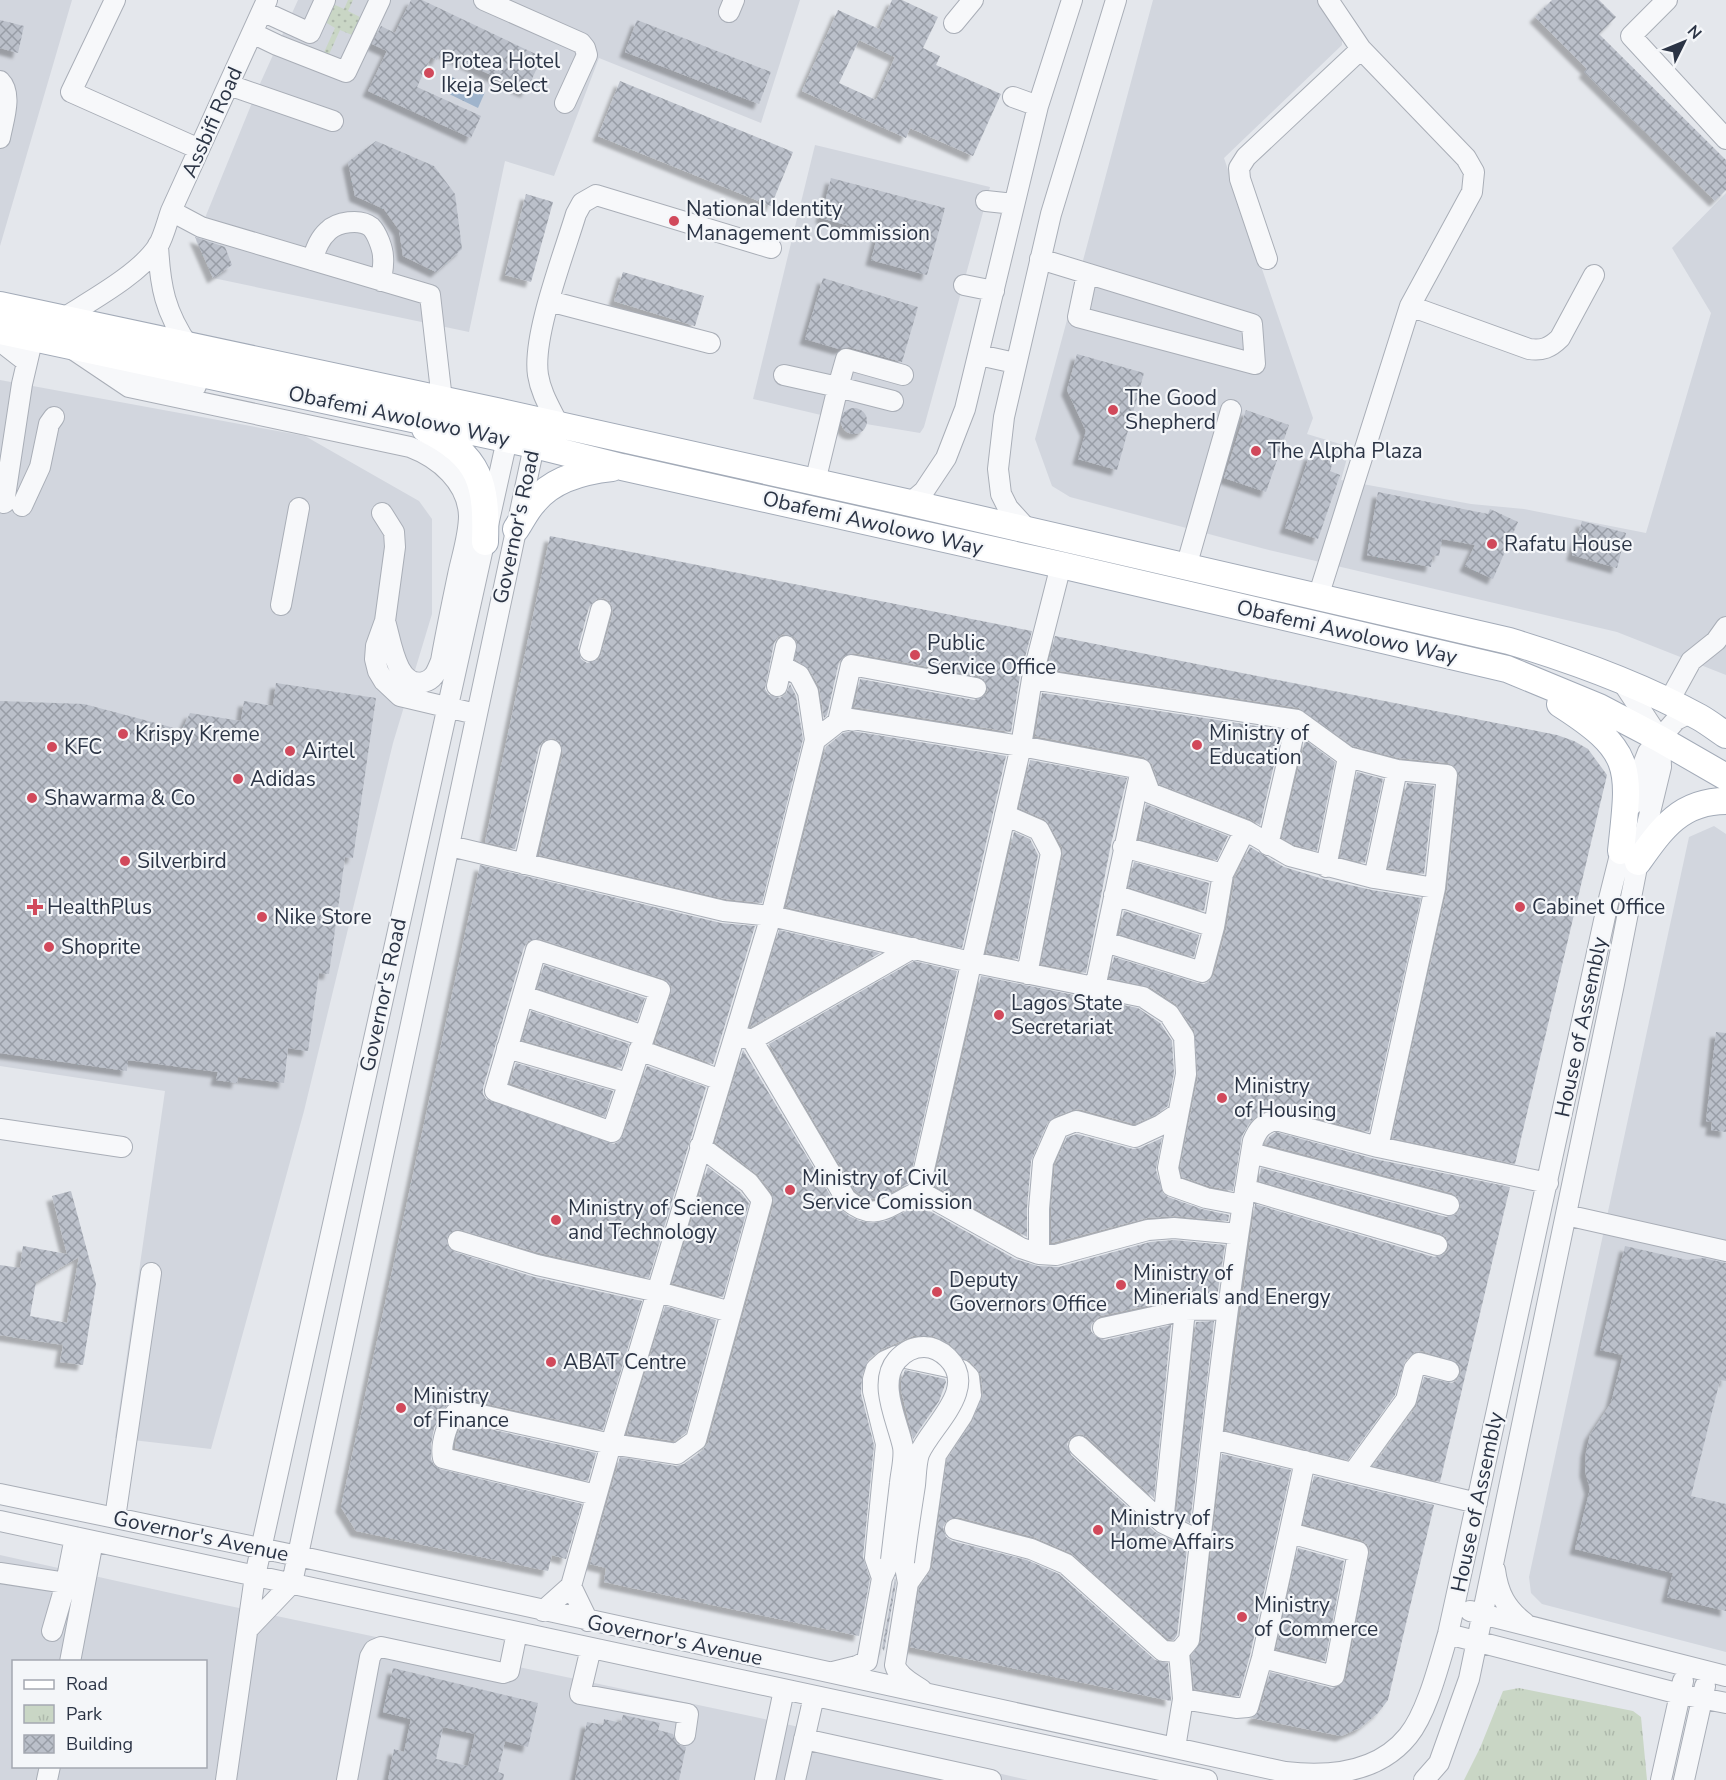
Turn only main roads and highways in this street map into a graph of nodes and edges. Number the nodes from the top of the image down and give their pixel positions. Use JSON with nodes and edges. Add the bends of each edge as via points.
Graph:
{"nodes":[{"id":1,"x":0,"y":305,"type":"edge"},
{"id":2,"x":0,"y":331,"type":"edge"},
{"id":3,"x":63,"y":331,"type":"junction"},
{"id":4,"x":403,"y":418,"type":"junction"},
{"id":5,"x":544,"y":431,"type":"junction"},
{"id":6,"x":622,"y":467,"type":"junction"},
{"id":7,"x":516,"y":529,"type":"road end"},
{"id":8,"x":485,"y":542,"type":"road end"},
{"id":9,"x":1507,"y":669,"type":"junction"},
{"id":10,"x":1726,"y":735,"type":"edge"},
{"id":11,"x":1726,"y":777,"type":"edge"},
{"id":12,"x":1726,"y":801,"type":"edge"}],
"edges":[{"from":1,"to":3,"type":"main road","name":"Obafemi Awolowo Way"},
{"from":2,"to":3,"type":"main road","name":"Obafemi Awolowo Way","via":[[33,337]]},
{"from":3,"to":4,"type":"main road","name":"Obafemi Awolowo Way","via":[[110,354]]},
{"from":3,"to":5,"type":"main road","name":"Obafemi Awolowo Way","via":[[189,347],[513,415]]},
{"from":4,"to":5,"type":"main road","name":"Obafemi Awolowo Way","via":[[507,440]]},
{"from":4,"to":8,"type":"main road","via":[[437,435],[471,463],[481,483],[486,507]]},
{"from":5,"to":6,"type":"main road","name":"Obafemi Awolowo Way"},
{"from":5,"to":10,"type":"main road","name":"Obafemi Awolowo Way","via":[[814,482],[1509,641],[1617,677],[1699,717]]},
{"from":6,"to":7,"type":"main road","via":[[583,472],[558,483],[535,501]]},
{"from":6,"to":9,"type":"main road","name":"Obafemi Awolowo Way"},
{"from":9,"to":11,"type":"main road","name":"Obafemi Awolowo Way","via":[[1599,707]]},
{"from":9,"to":12,"type":"main road","via":[[1592,724],[1610,742],[1623,764],[1629,856],[1690,808],[1710,801]]}]}
